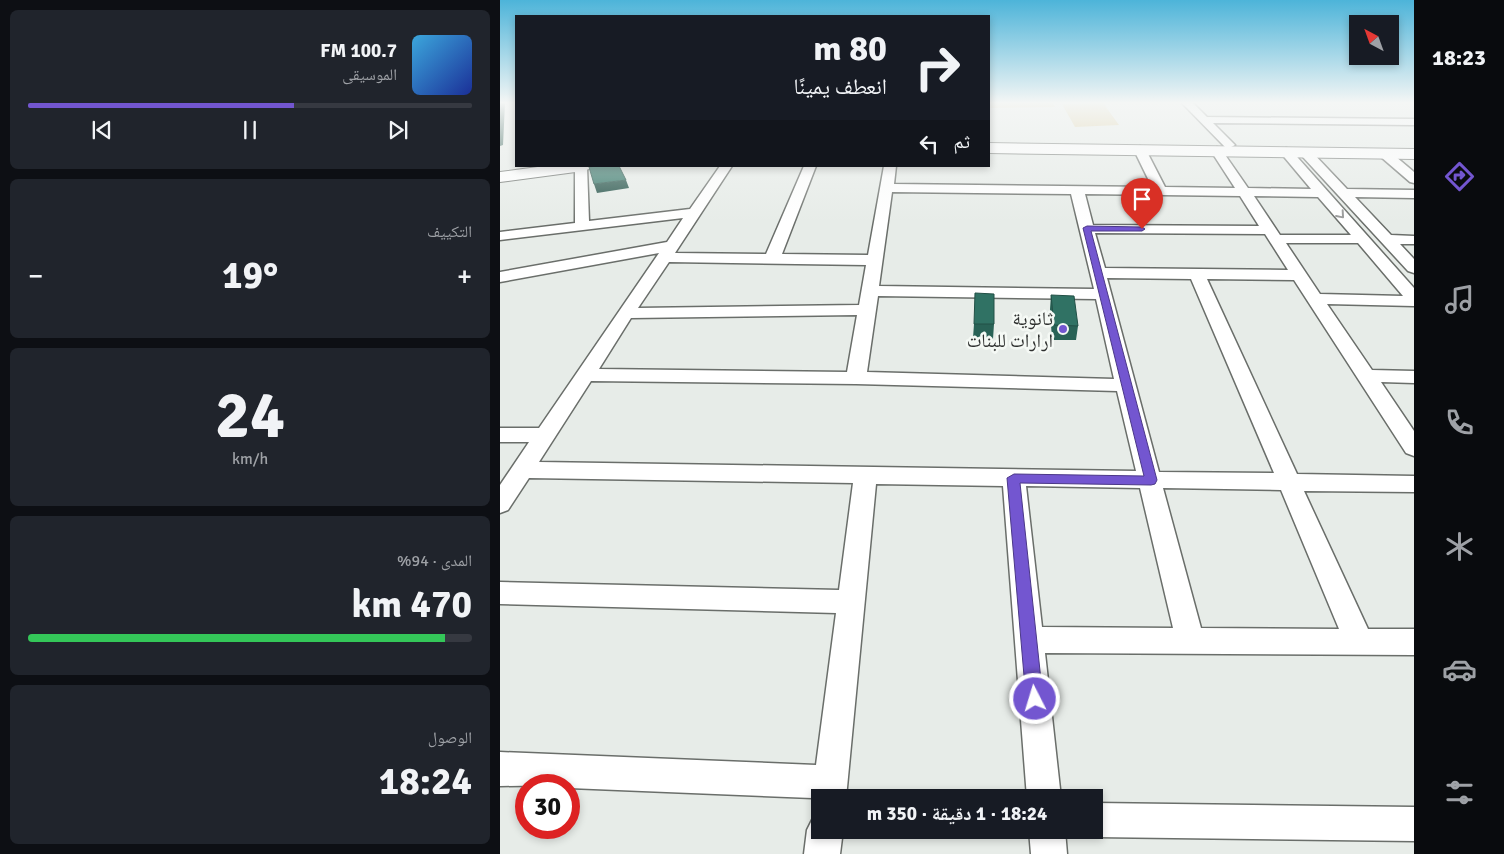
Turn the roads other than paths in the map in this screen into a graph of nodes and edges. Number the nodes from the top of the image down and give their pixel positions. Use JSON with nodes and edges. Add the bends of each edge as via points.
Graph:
{"nodes":[{"id":1,"x":1022,"y":143,"type":"edge"},
{"id":2,"x":1220,"y":143,"type":"edge"},
{"id":3,"x":1184,"y":147,"type":"junction"},
{"id":4,"x":1414,"y":147,"type":"edge"},
{"id":5,"x":990,"y":148,"type":"edge"},
{"id":6,"x":1223,"y":148,"type":"junction"},
{"id":7,"x":1140,"y":150,"type":"junction"},
{"id":8,"x":1347,"y":150,"type":"junction"},
{"id":9,"x":1385,"y":154,"type":"junction"},
{"id":10,"x":1414,"y":154,"type":"edge"},
{"id":11,"x":1302,"y":159,"type":"junction"},
{"id":12,"x":522,"y":167,"type":"edge"},
{"id":13,"x":575,"y":167,"type":"edge"},
{"id":14,"x":582,"y":167,"type":"edge"},
{"id":15,"x":725,"y":167,"type":"edge"},
{"id":16,"x":810,"y":167,"type":"edge"},
{"id":17,"x":890,"y":167,"type":"edge"},
{"id":18,"x":500,"y":170,"type":"edge"},
{"id":19,"x":500,"y":177,"type":"edge"},
{"id":20,"x":1414,"y":179,"type":"edge"},
{"id":21,"x":887,"y":188,"type":"junction"},
{"id":22,"x":1077,"y":190,"type":"junction"},
{"id":23,"x":1160,"y":191,"type":"junction"},
{"id":24,"x":1244,"y":192,"type":"junction"},
{"id":25,"x":1321,"y":193,"type":"junction"},
{"id":26,"x":1344,"y":193,"type":"junction"},
{"id":27,"x":1414,"y":194,"type":"edge"},
{"id":28,"x":694,"y":212,"type":"junction"},
{"id":29,"x":582,"y":226,"type":"junction"},
{"id":30,"x":1087,"y":228,"type":"junction"},
{"id":31,"x":1272,"y":234,"type":"junction"},
{"id":32,"x":500,"y":236,"type":"edge"},
{"id":33,"x":1362,"y":238,"type":"junction"},
{"id":34,"x":1387,"y":239,"type":"junction"},
{"id":35,"x":1414,"y":240,"type":"edge"},
{"id":36,"x":667,"y":251,"type":"junction"},
{"id":37,"x":772,"y":259,"type":"junction"},
{"id":38,"x":875,"y":260,"type":"junction"},
{"id":39,"x":1414,"y":268,"type":"edge"},
{"id":40,"x":1098,"y":273,"type":"junction"},
{"id":41,"x":1197,"y":274,"type":"junction"},
{"id":42,"x":1299,"y":275,"type":"junction"},
{"id":43,"x":506,"y":276,"type":"edge"},
{"id":44,"x":500,"y":287,"type":"edge"},
{"id":45,"x":870,"y":291,"type":"junction"},
{"id":46,"x":1104,"y":294,"type":"junction"},
{"id":47,"x":1315,"y":299,"type":"junction"},
{"id":48,"x":1414,"y":300,"type":"edge"},
{"id":49,"x":867,"y":310,"type":"junction"},
{"id":50,"x":626,"y":312,"type":"junction"},
{"id":51,"x":585,"y":375,"type":"junction"},
{"id":52,"x":1366,"y":376,"type":"junction"},
{"id":53,"x":1414,"y":377,"type":"edge"},
{"id":54,"x":856,"y":378,"type":"junction"},
{"id":55,"x":1126,"y":385,"type":"junction"},
{"id":56,"x":500,"y":435,"type":"edge"},
{"id":57,"x":546,"y":435,"type":"junction"},
{"id":58,"x":1414,"y":448,"type":"edge"},
{"id":59,"x":521,"y":470,"type":"junction"},
{"id":60,"x":865,"y":476,"type":"junction"},
{"id":61,"x":1014,"y":478,"type":"junction"},
{"id":62,"x":1151,"y":480,"type":"junction"},
{"id":63,"x":1288,"y":482,"type":"junction"},
{"id":64,"x":1414,"y":484,"type":"edge"},
{"id":65,"x":500,"y":504,"type":"edge"},
{"id":66,"x":500,"y":593,"type":"edge"},
{"id":67,"x":851,"y":602,"type":"junction"},
{"id":68,"x":1029,"y":640,"type":"junction"},
{"id":69,"x":1190,"y":641,"type":"junction"},
{"id":70,"x":1359,"y":642,"type":"junction"},
{"id":71,"x":1414,"y":642,"type":"edge"},
{"id":72,"x":500,"y":769,"type":"edge"},
{"id":73,"x":814,"y":789,"type":"edge"},
{"id":74,"x":830,"y":789,"type":"edge"},
{"id":75,"x":1043,"y":789,"type":"edge"},
{"id":76,"x":1103,"y":820,"type":"edge"},
{"id":77,"x":1414,"y":824,"type":"edge"},
{"id":78,"x":824,"y":839,"type":"edge"},
{"id":79,"x":1048,"y":839,"type":"edge"},
{"id":80,"x":822,"y":854,"type":"edge"},
{"id":81,"x":1049,"y":854,"type":"edge"}],
"edges":[{"from":1,"to":3,"type":"street"},
{"from":2,"to":6,"type":"street"},
{"from":3,"to":6,"type":"street"},
{"from":3,"to":7,"type":"street"},
{"from":4,"to":8,"type":"street"},
{"from":5,"to":7,"type":"street"},
{"from":6,"to":8,"type":"street"},
{"from":6,"to":11,"type":"street","via":[[1286,152]]},
{"from":6,"to":24,"type":"street"},
{"from":7,"to":23,"type":"street"},
{"from":8,"to":9,"type":"street"},
{"from":8,"to":11,"type":"street"},
{"from":9,"to":10,"type":"street"},
{"from":9,"to":20,"type":"street"},
{"from":11,"to":25,"type":"street"},
{"from":11,"to":26,"type":"street","via":[[1318,165]]},
{"from":12,"to":18,"type":"street"},
{"from":13,"to":19,"type":"street"},
{"from":14,"to":29,"type":"street"},
{"from":15,"to":28,"type":"street"},
{"from":16,"to":37,"type":"street"},
{"from":17,"to":21,"type":"street"},
{"from":21,"to":22,"type":"street"},
{"from":21,"to":38,"type":"street"},
{"from":22,"to":23,"type":"street"},
{"from":22,"to":30,"type":"street"},
{"from":23,"to":24,"type":"street"},
{"from":24,"to":25,"type":"street"},
{"from":24,"to":31,"type":"street"},
{"from":25,"to":33,"type":"street","one_way":true},
{"from":26,"to":27,"type":"street"},
{"from":26,"to":34,"type":"street"},
{"from":28,"to":29,"type":"street"},
{"from":28,"to":36,"type":"street"},
{"from":29,"to":32,"type":"street"},
{"from":30,"to":31,"type":"street"},
{"from":30,"to":40,"type":"street"},
{"from":31,"to":33,"type":"street"},
{"from":31,"to":42,"type":"street"},
{"from":33,"to":48,"type":"street"},
{"from":34,"to":35,"type":"street"},
{"from":34,"to":39,"type":"street"},
{"from":36,"to":37,"type":"street"},
{"from":36,"to":43,"type":"street"},
{"from":36,"to":50,"type":"street"},
{"from":37,"to":38,"type":"street"},
{"from":38,"to":45,"type":"street"},
{"from":40,"to":41,"type":"street"},
{"from":40,"to":46,"type":"street"},
{"from":41,"to":42,"type":"street"},
{"from":41,"to":63,"type":"street"},
{"from":42,"to":47,"type":"street"},
{"from":43,"to":44,"type":"street"},
{"from":45,"to":46,"type":"street"},
{"from":45,"to":49,"type":"street"},
{"from":46,"to":55,"type":"street"},
{"from":47,"to":48,"type":"street"},
{"from":47,"to":52,"type":"street"},
{"from":49,"to":50,"type":"street"},
{"from":49,"to":54,"type":"street"},
{"from":50,"to":51,"type":"street"},
{"from":51,"to":54,"type":"street"},
{"from":51,"to":57,"type":"street"},
{"from":52,"to":53,"type":"street"},
{"from":52,"to":58,"type":"street"},
{"from":54,"to":55,"type":"street"},
{"from":55,"to":62,"type":"street"},
{"from":56,"to":57,"type":"street"},
{"from":57,"to":59,"type":"street"},
{"from":59,"to":60,"type":"street"},
{"from":59,"to":65,"type":"street"},
{"from":60,"to":61,"type":"street"},
{"from":60,"to":67,"type":"street"},
{"from":61,"to":62,"type":"street"},
{"from":61,"to":68,"type":"street"},
{"from":62,"to":63,"type":"street"},
{"from":62,"to":69,"type":"street"},
{"from":63,"to":64,"type":"street"},
{"from":63,"to":70,"type":"street"},
{"from":66,"to":67,"type":"street"},
{"from":67,"to":74,"type":"street"},
{"from":68,"to":69,"type":"street"},
{"from":68,"to":75,"type":"street"},
{"from":69,"to":70,"type":"street"},
{"from":70,"to":71,"type":"street"},
{"from":72,"to":73,"type":"street"},
{"from":76,"to":77,"type":"street"},
{"from":78,"to":80,"type":"street"},
{"from":79,"to":81,"type":"street"}]}
